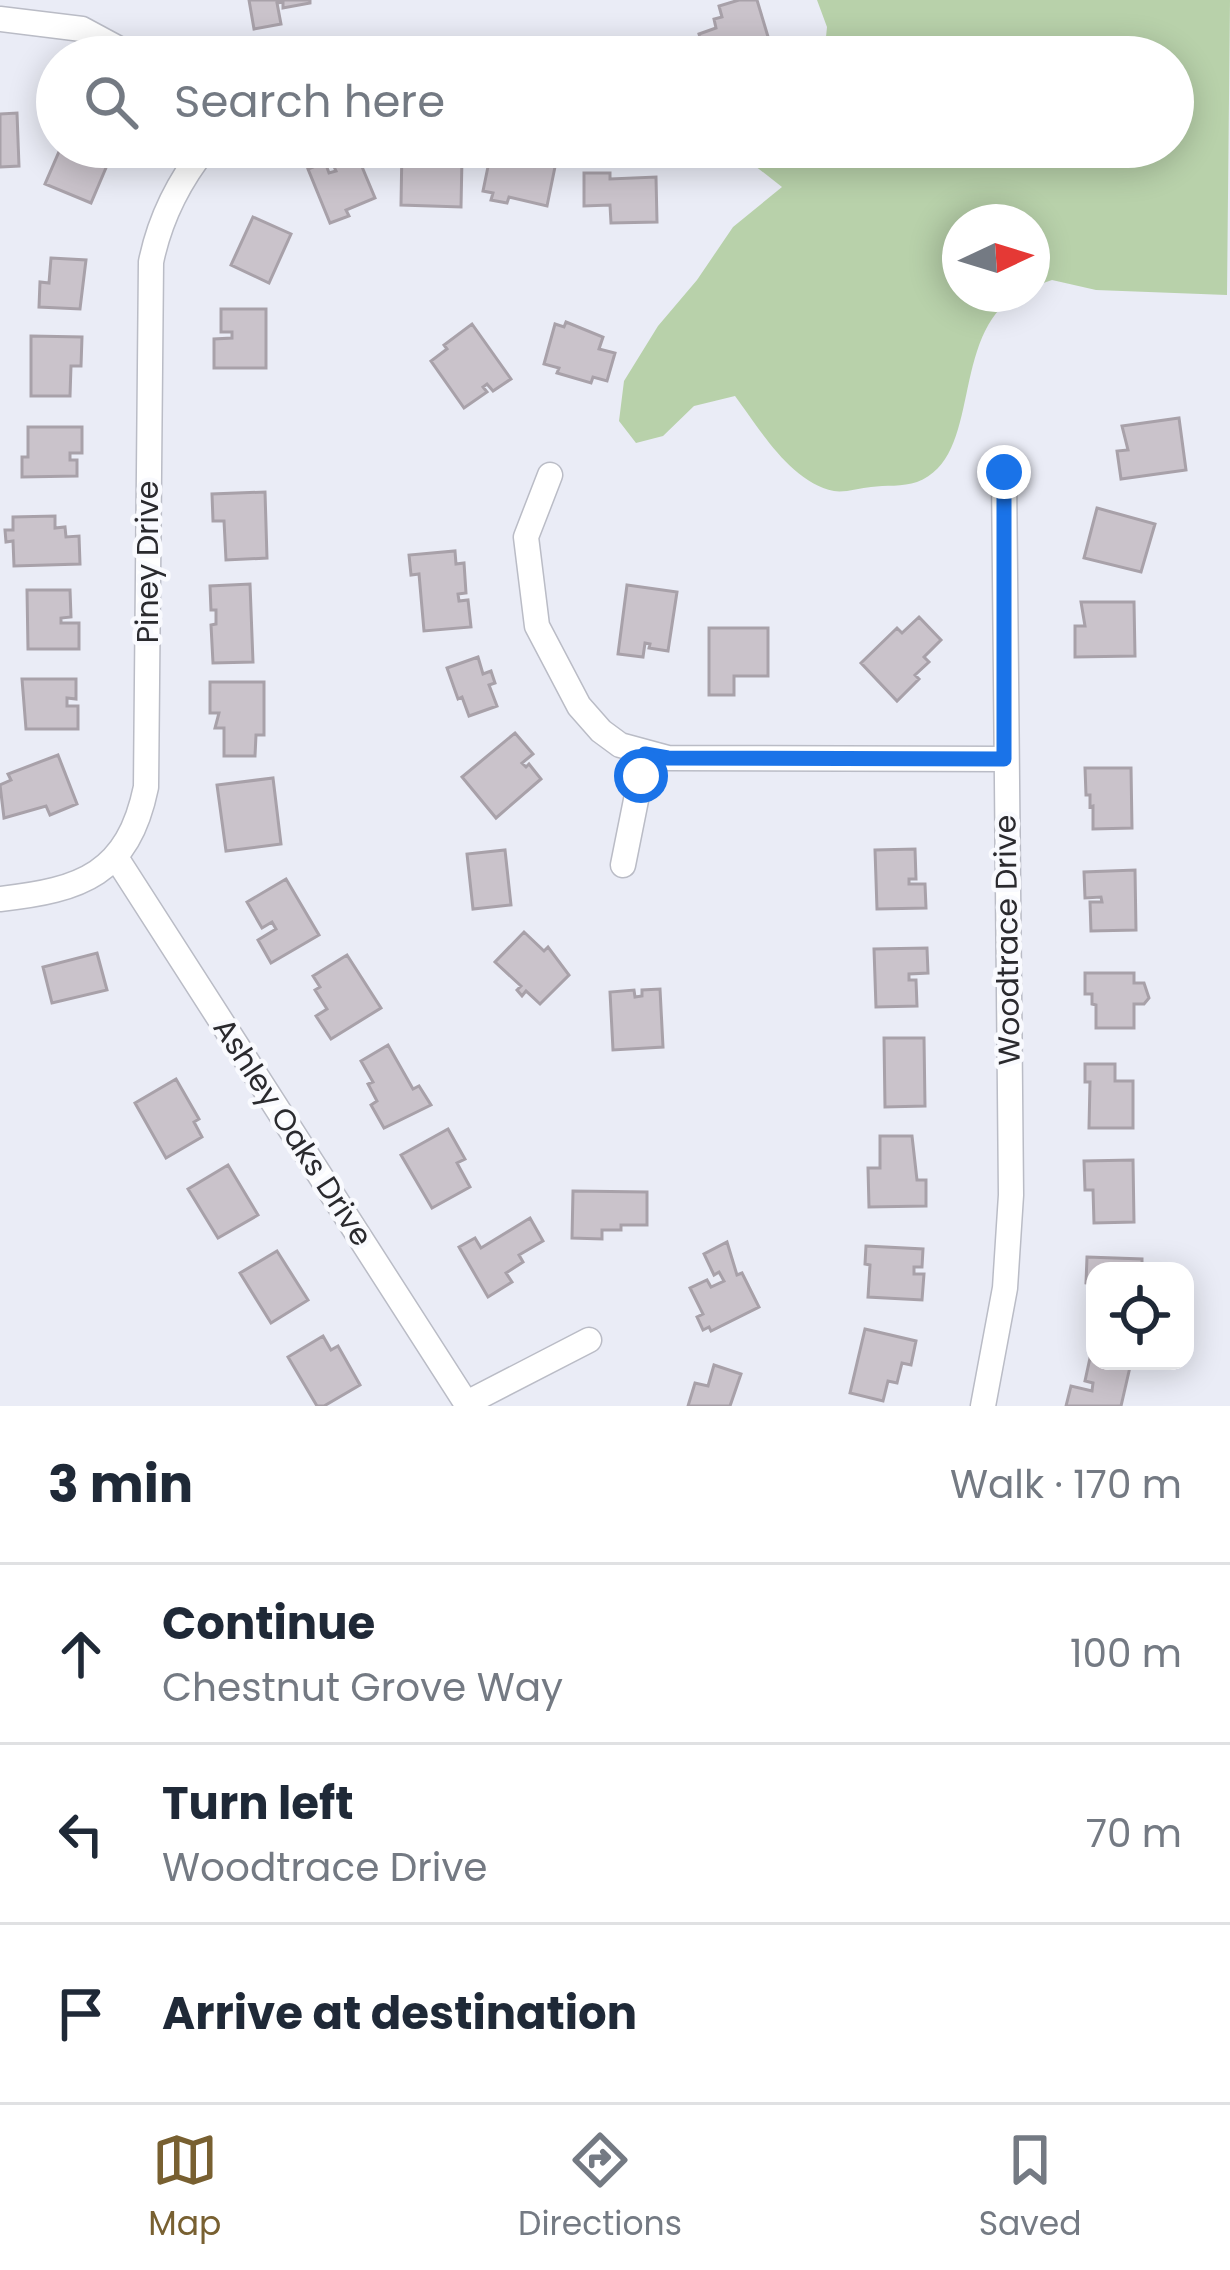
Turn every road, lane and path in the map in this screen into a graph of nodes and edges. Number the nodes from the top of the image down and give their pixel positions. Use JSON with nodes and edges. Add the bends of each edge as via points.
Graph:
{"nodes":[{"id":1,"x":0,"y":19,"type":"edge"},
{"id":2,"x":95,"y":36,"type":"edge"},
{"id":3,"x":190,"y":168,"type":"edge"},
{"id":4,"x":1004,"y":472,"type":"dead end"},
{"id":5,"x":550,"y":475,"type":"dead end"},
{"id":6,"x":645,"y":754,"type":"junction"},
{"id":7,"x":1004,"y":759,"type":"junction"},
{"id":8,"x":117,"y":859,"type":"junction"},
{"id":9,"x":623,"y":865,"type":"dead end"},
{"id":10,"x":0,"y":898,"type":"edge"},
{"id":11,"x":589,"y":1340,"type":"dead end"},
{"id":12,"x":467,"y":1405,"type":"edge"},
{"id":13,"x":983,"y":1406,"type":"edge"}],
"edges":[{"from":1,"to":2,"type":"street"},
{"from":3,"to":8,"type":"street","name":"Piney Drive","via":[[151,262],[146,787]]},
{"from":4,"to":7,"type":"street","name":"Woodtrace Drive"},
{"from":5,"to":6,"type":"street","via":[[526,537],[537,626],[579,706],[614,741]]},
{"from":6,"to":7,"type":"street"},
{"from":6,"to":9,"type":"street"},
{"from":7,"to":13,"type":"street","name":"Woodtrace Drive","via":[[1011,1196],[1005,1288]]},
{"from":8,"to":10,"type":"street","via":[[60,889]]},
{"from":8,"to":12,"type":"street","name":"Ashley Oaks Drive"},
{"from":11,"to":12,"type":"street"}]}
